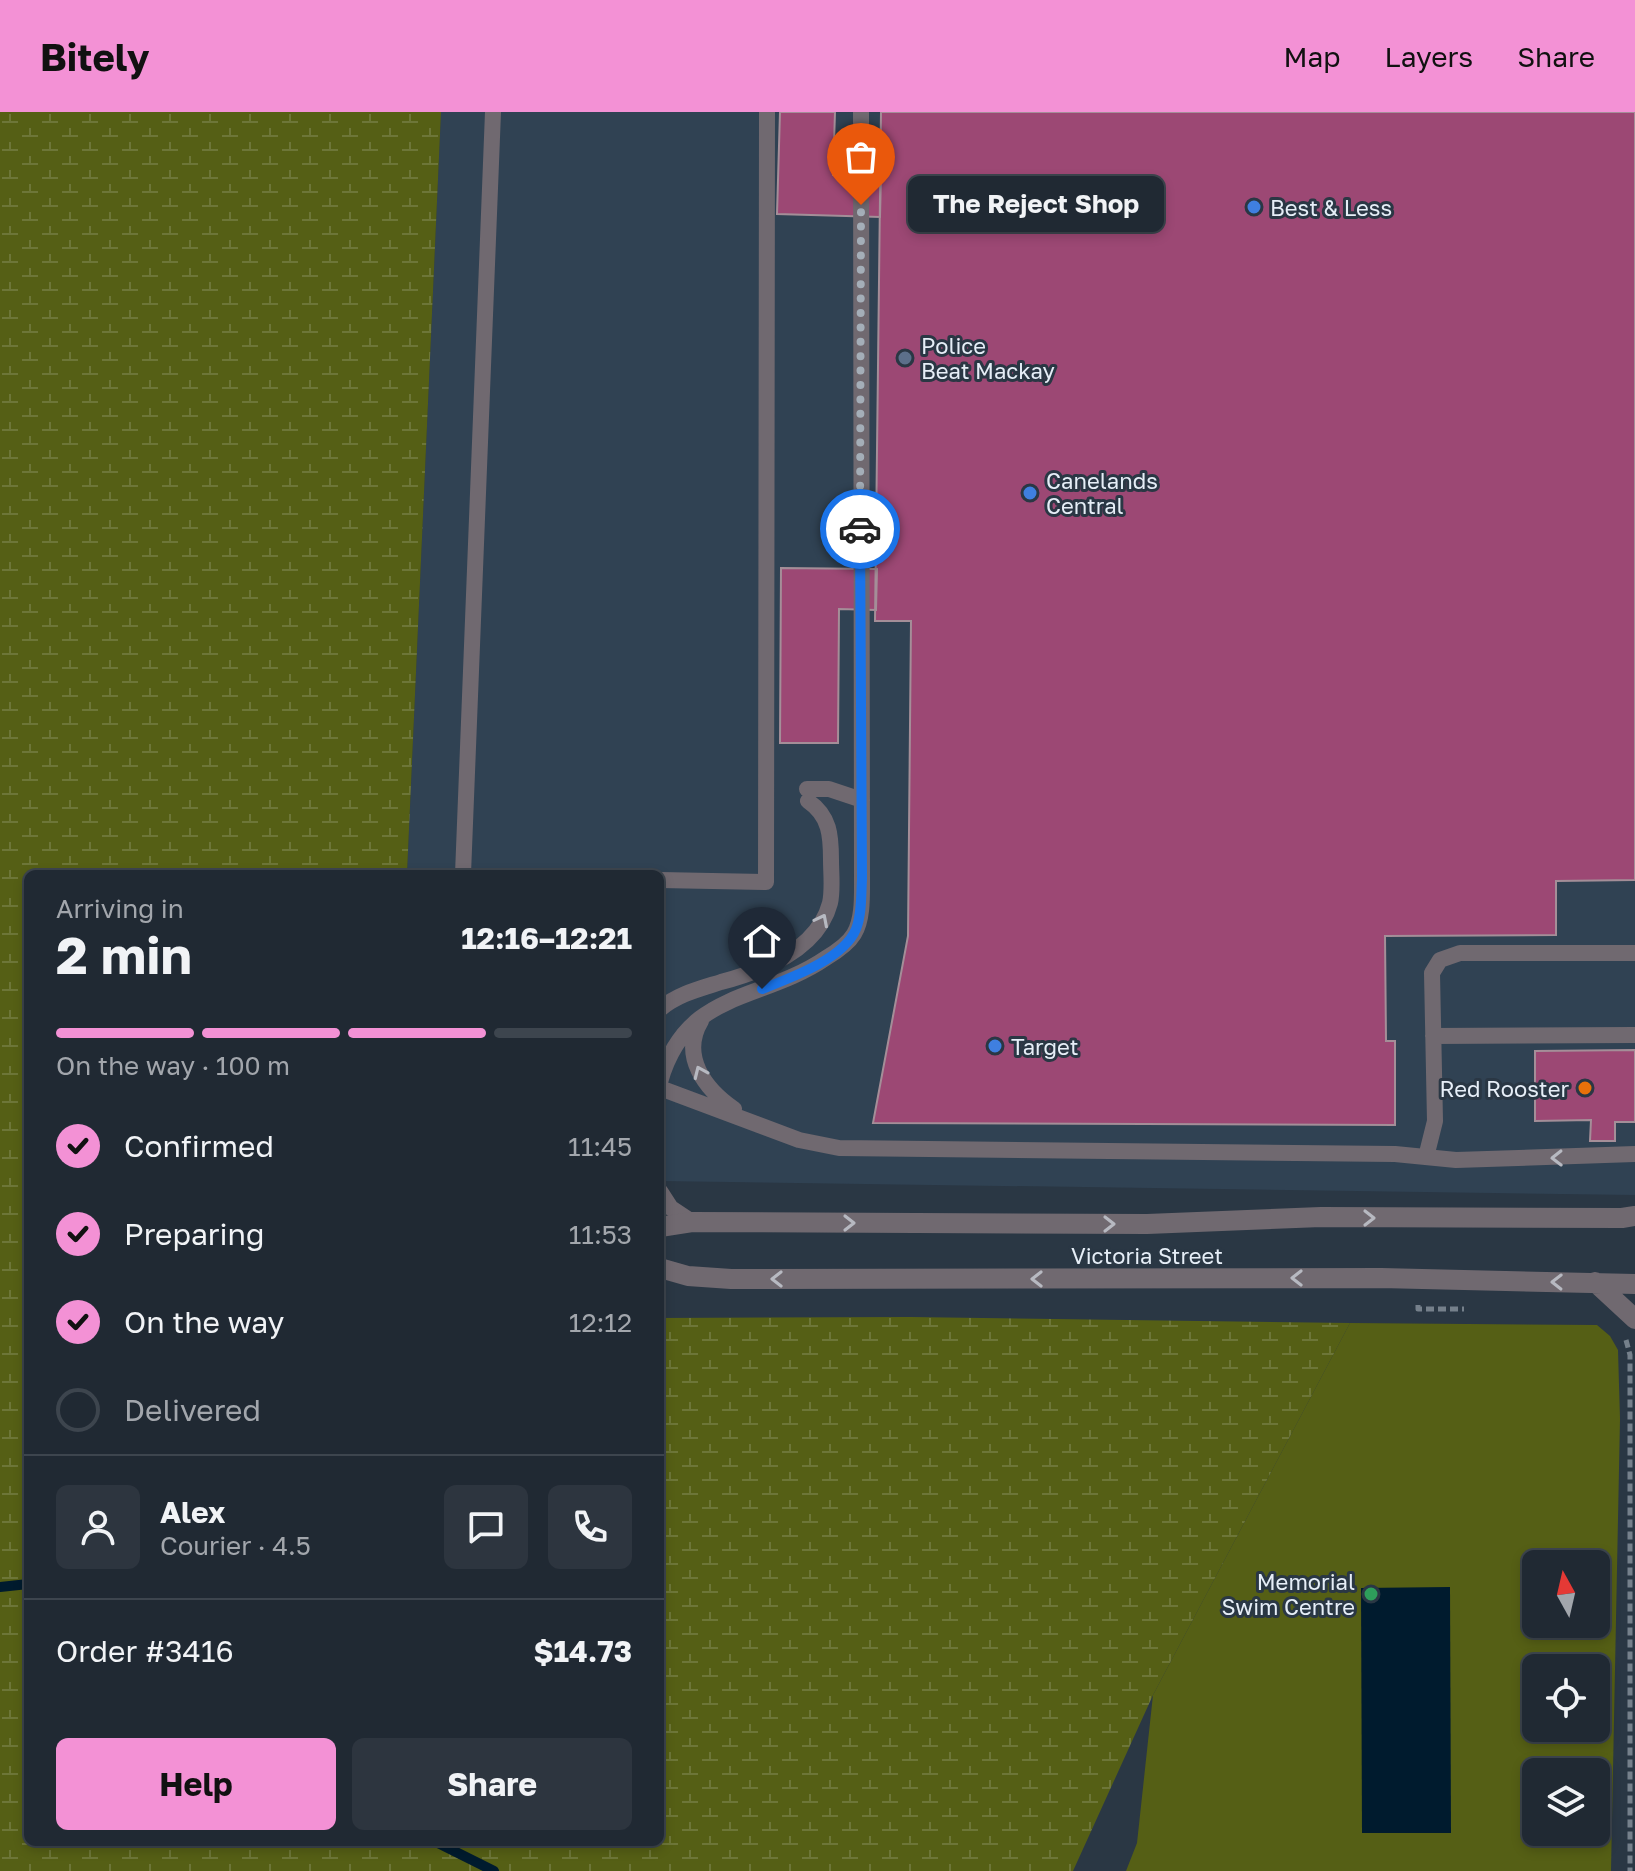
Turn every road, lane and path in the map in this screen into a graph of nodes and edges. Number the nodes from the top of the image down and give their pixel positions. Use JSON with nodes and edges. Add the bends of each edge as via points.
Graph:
{"nodes":[{"id":1,"x":493,"y":112,"type":"edge"},
{"id":2,"x":767,"y":112,"type":"edge"},
{"id":3,"x":861,"y":112,"type":"edge"},
{"id":4,"x":862,"y":800,"type":"junction"},
{"id":5,"x":463,"y":870,"type":"edge"},
{"id":6,"x":664,"y":880,"type":"edge"},
{"id":7,"x":1635,"y":953,"type":"edge"},
{"id":8,"x":664,"y":1007,"type":"edge"},
{"id":9,"x":715,"y":1008,"type":"junction"},
{"id":10,"x":1635,"y":1035,"type":"edge"},
{"id":11,"x":1433,"y":1036,"type":"junction"},
{"id":12,"x":664,"y":1070,"type":"edge"},
{"id":13,"x":664,"y":1087,"type":"edge"},
{"id":14,"x":751,"y":1122,"type":"junction"},
{"id":15,"x":1635,"y":1154,"type":"edge"},
{"id":16,"x":1426,"y":1157,"type":"junction"},
{"id":17,"x":664,"y":1197,"type":"edge"},
{"id":18,"x":1635,"y":1216,"type":"edge"},
{"id":19,"x":692,"y":1222,"type":"junction"},
{"id":20,"x":664,"y":1226,"type":"edge"},
{"id":21,"x":664,"y":1269,"type":"edge"},
{"id":22,"x":1418,"y":1279,"type":"junction"},
{"id":23,"x":1595,"y":1282,"type":"junction"},
{"id":24,"x":1635,"y":1284,"type":"edge"},
{"id":25,"x":1477,"y":1309,"type":"dead end"},
{"id":26,"x":1627,"y":1325,"type":"edge"},
{"id":27,"x":1630,"y":1871,"type":"edge"}],
"edges":[{"from":1,"to":5,"type":"lane"},
{"from":2,"to":6,"type":"lane","via":[[766,882]]},
{"from":3,"to":4,"type":"lane"},
{"from":8,"to":4,"type":"lane","one_way":true,"via":[[689,991],[732,979],[805,944],[820,927],[831,897],[831,836],[824,816],[807,795],[829,789]]},
{"from":4,"to":9,"type":"lane","via":[[862,879],[854,934],[817,964]]},
{"from":7,"to":11,"type":"lane","via":[[1449,955],[1432,973]]},
{"from":9,"to":12,"type":"lane","via":[[681,1036]]},
{"from":14,"to":9,"type":"lane","one_way":true,"via":[[710,1089],[695,1064],[695,1032]]},
{"from":10,"to":11,"type":"lane"},
{"from":11,"to":16,"type":"lane","via":[[1435,1121]]},
{"from":13,"to":14,"type":"lane"},
{"from":14,"to":16,"type":"lane","via":[[839,1148]]},
{"from":15,"to":16,"type":"lane","one_way":true},
{"from":17,"to":19,"type":"lane"},
{"from":19,"to":18,"type":"street","name":"Victoria Street","one_way":true,"via":[[1147,1224],[1321,1217]]},
{"from":19,"to":20,"type":"street","name":"Victoria Street"},
{"from":22,"to":21,"type":"street","name":"Victoria Street","one_way":true,"via":[[731,1279]]},
{"from":23,"to":22,"type":"street","name":"Victoria Street","one_way":true},
{"from":22,"to":25,"type":"path","via":[[1418,1309]]},
{"from":23,"to":24,"type":"street","name":"Victoria Street"},
{"from":23,"to":26,"type":"street"},
{"from":26,"to":27,"type":"path"}]}
